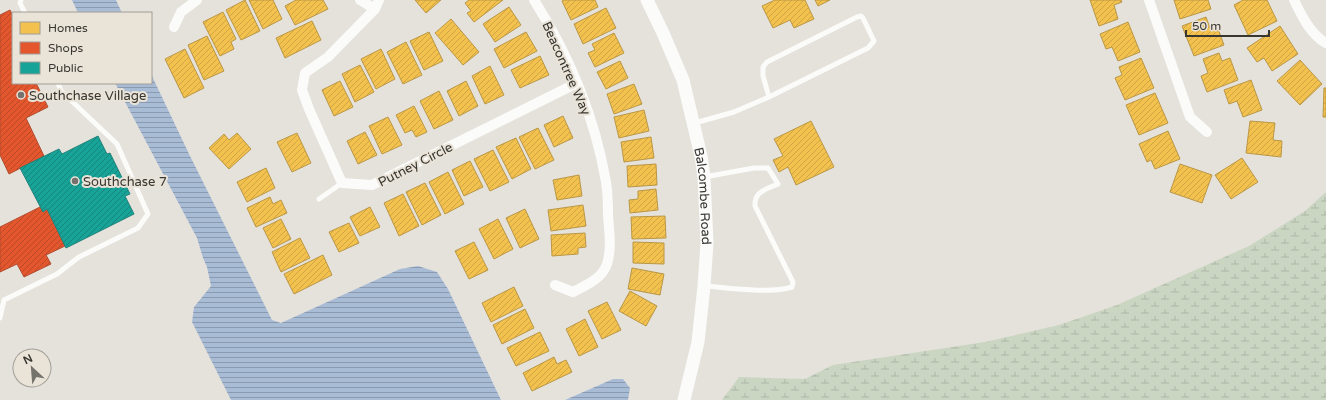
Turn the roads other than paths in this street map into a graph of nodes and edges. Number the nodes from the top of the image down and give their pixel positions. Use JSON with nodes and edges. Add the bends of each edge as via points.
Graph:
{"nodes":[{"id":1,"x":21,"y":0,"type":"edge"},
{"id":2,"x":197,"y":0,"type":"edge"},
{"id":3,"x":360,"y":0,"type":"edge"},
{"id":4,"x":534,"y":0,"type":"edge"},
{"id":5,"x":647,"y":0,"type":"edge"},
{"id":6,"x":1149,"y":0,"type":"edge"},
{"id":7,"x":1294,"y":0,"type":"edge"},
{"id":8,"x":377,"y":5,"type":"edge"},
{"id":9,"x":24,"y":12,"type":"edge"},
{"id":10,"x":174,"y":27,"type":"dead end"},
{"id":11,"x":1326,"y":43,"type":"edge"},
{"id":12,"x":577,"y":83,"type":"junction"},
{"id":13,"x":58,"y":84,"type":"edge"},
{"id":14,"x":769,"y":97,"type":"junction"},
{"id":15,"x":694,"y":123,"type":"junction"},
{"id":16,"x":1207,"y":132,"type":"dead end"},
{"id":17,"x":704,"y":177,"type":"junction"},
{"id":18,"x":342,"y":183,"type":"junction"},
{"id":19,"x":319,"y":199,"type":"dead end"},
{"id":20,"x":556,"y":285,"type":"dead end"},
{"id":21,"x":704,"y":286,"type":"junction"},
{"id":22,"x":0,"y":318,"type":"edge"},
{"id":23,"x":684,"y":400,"type":"edge"}],
"edges":[{"from":1,"to":9,"type":"lane"},
{"from":2,"to":10,"type":"street","via":[[182,12]]},
{"from":3,"to":8,"type":"street"},
{"from":4,"to":12,"type":"street","name":"Beacontree Way","via":[[550,26]]},
{"from":5,"to":15,"type":"street","name":"Balcombe Road","via":[[683,80]]},
{"from":6,"to":16,"type":"street","via":[[1190,117]]},
{"from":7,"to":11,"type":"street","via":[[1318,39]]},
{"from":8,"to":18,"type":"street","via":[[328,57],[305,73],[302,90]]},
{"from":12,"to":18,"type":"street","name":"Putney Circle","via":[[372,185]]},
{"from":12,"to":20,"type":"street","name":"Beacontree Way","via":[[593,126],[606,183],[610,242],[607,264],[597,279],[573,292]]},
{"from":13,"to":22,"type":"lane","via":[[61,91],[116,144],[148,214],[138,228],[78,257],[57,274],[4,300]]},
{"from":14,"to":14,"type":"lane","via":[[868,48],[874,41],[863,18],[857,17],[767,62],[762,67],[762,72]]},
{"from":14,"to":15,"type":"lane","via":[[734,112]]},
{"from":15,"to":17,"type":"street","name":"Balcombe Road"},
{"from":17,"to":21,"type":"street","name":"Balcombe Road","via":[[707,244]]},
{"from":17,"to":21,"type":"lane","via":[[768,168],[778,184],[759,193],[754,199],[754,206],[793,282],[792,287],[783,290]]},
{"from":18,"to":19,"type":"lane"},
{"from":21,"to":23,"type":"street","name":"Balcombe Road","via":[[698,342]]}]}
